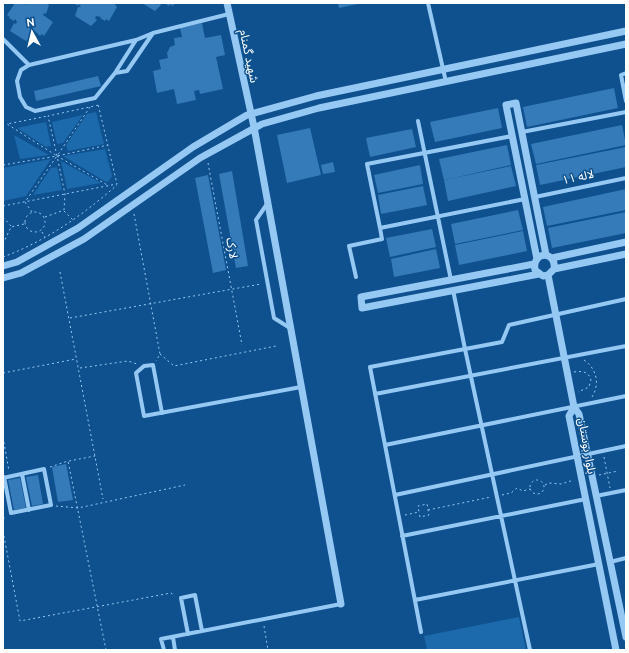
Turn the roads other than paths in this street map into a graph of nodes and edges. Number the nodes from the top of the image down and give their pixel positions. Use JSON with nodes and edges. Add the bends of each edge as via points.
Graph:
{"nodes":[{"id":1,"x":227,"y":3,"type":"edge"},
{"id":2,"x":428,"y":3,"type":"edge"},
{"id":3,"x":229,"y":14,"type":"junction"},
{"id":4,"x":626,"y":31,"type":"edge"},
{"id":5,"x":153,"y":33,"type":"junction"},
{"id":6,"x":3,"y":39,"type":"edge"},
{"id":7,"x":136,"y":40,"type":"junction"},
{"id":8,"x":626,"y":44,"type":"edge"},
{"id":9,"x":29,"y":65,"type":"junction"},
{"id":10,"x":443,"y":69,"type":"junction"},
{"id":11,"x":115,"y":73,"type":"junction"},
{"id":12,"x":626,"y":73,"type":"edge"},
{"id":13,"x":446,"y":82,"type":"junction"},
{"id":14,"x":626,"y":101,"type":"edge"},
{"id":15,"x":626,"y":112,"type":"edge"},
{"id":16,"x":250,"y":114,"type":"junction"},
{"id":17,"x":418,"y":121,"type":"dead end"},
{"id":18,"x":254,"y":127,"type":"junction"},
{"id":19,"x":522,"y":132,"type":"junction"},
{"id":20,"x":512,"y":136,"type":"junction"},
{"id":21,"x":425,"y":153,"type":"junction"},
{"id":22,"x":626,"y":178,"type":"edge"},
{"id":23,"x":535,"y":197,"type":"junction"},
{"id":24,"x":525,"y":199,"type":"junction"},
{"id":25,"x":267,"y":204,"type":"junction"},
{"id":26,"x":438,"y":216,"type":"junction"},
{"id":27,"x":380,"y":228,"type":"junction"},
{"id":28,"x":626,"y":242,"type":"edge"},
{"id":29,"x":626,"y":254,"type":"edge"},
{"id":30,"x":549,"y":256,"type":"junction"},
{"id":31,"x":535,"y":261,"type":"junction"},
{"id":32,"x":3,"y":266,"type":"edge"},
{"id":33,"x":554,"y":269,"type":"junction"},
{"id":34,"x":539,"y":274,"type":"junction"},
{"id":35,"x":548,"y":275,"type":"junction"},
{"id":36,"x":356,"y":277,"type":"dead end"},
{"id":37,"x":3,"y":278,"type":"edge"},
{"id":38,"x":451,"y":280,"type":"junction"},
{"id":39,"x":453,"y":290,"type":"junction"},
{"id":40,"x":626,"y":299,"type":"edge"},
{"id":41,"x":556,"y":314,"type":"junction"},
{"id":42,"x":290,"y":328,"type":"junction"},
{"id":43,"x":626,"y":346,"type":"edge"},
{"id":44,"x":465,"y":349,"type":"junction"},
{"id":45,"x":568,"y":357,"type":"junction"},
{"id":46,"x":471,"y":376,"type":"junction"},
{"id":47,"x":301,"y":387,"type":"junction"},
{"id":48,"x":375,"y":394,"type":"junction"},
{"id":49,"x":626,"y":396,"type":"edge"},
{"id":50,"x":574,"y":407,"type":"junction"},
{"id":51,"x":162,"y":413,"type":"junction"},
{"id":52,"x":482,"y":426,"type":"junction"},
{"id":53,"x":385,"y":444,"type":"junction"},
{"id":54,"x":626,"y":446,"type":"edge"},
{"id":55,"x":587,"y":454,"type":"junction"},
{"id":56,"x":578,"y":456,"type":"junction"},
{"id":57,"x":22,"y":474,"type":"junction"},
{"id":58,"x":492,"y":474,"type":"junction"},
{"id":59,"x":4,"y":477,"type":"edge"},
{"id":60,"x":626,"y":490,"type":"edge"},
{"id":61,"x":394,"y":495,"type":"junction"},
{"id":62,"x":596,"y":496,"type":"junction"},
{"id":63,"x":586,"y":499,"type":"junction"},
{"id":64,"x":29,"y":510,"type":"junction"},
{"id":65,"x":501,"y":516,"type":"junction"},
{"id":66,"x":402,"y":536,"type":"junction"},
{"id":67,"x":626,"y":558,"type":"edge"},
{"id":68,"x":610,"y":562,"type":"junction"},
{"id":69,"x":599,"y":564,"type":"junction"},
{"id":70,"x":515,"y":581,"type":"junction"},
{"id":71,"x":415,"y":600,"type":"junction"},
{"id":72,"x":340,"y":604,"type":"joint"},
{"id":73,"x":202,"y":631,"type":"junction"},
{"id":74,"x":421,"y":632,"type":"dead end"},
{"id":75,"x":188,"y":634,"type":"junction"},
{"id":76,"x":173,"y":637,"type":"junction"},
{"id":77,"x":626,"y":637,"type":"edge"},
{"id":78,"x":164,"y":650,"type":"edge"},
{"id":79,"x":175,"y":650,"type":"edge"},
{"id":80,"x":530,"y":650,"type":"edge"},
{"id":81,"x":616,"y":650,"type":"edge"}],
"edges":[{"from":1,"to":3,"type":"street","name":"شهید گمنام"},
{"from":2,"to":10,"type":"street"},
{"from":3,"to":5,"type":"street"},
{"from":3,"to":16,"type":"street","name":"شهید گمنام"},
{"from":4,"to":10,"type":"street"},
{"from":5,"to":7,"type":"street"},
{"from":5,"to":11,"type":"street","via":[[127,71]]},
{"from":6,"to":9,"type":"street"},
{"from":7,"to":9,"type":"street"},
{"from":7,"to":11,"type":"street"},
{"from":8,"to":13,"type":"street"},
{"from":9,"to":11,"type":"street","via":[[21,70],[17,81],[20,97],[26,107],[35,111],[95,98]]},
{"from":10,"to":13,"type":"street"},
{"from":10,"to":16,"type":"street","via":[[316,96]]},
{"from":12,"to":14,"type":"street","via":[[621,76]]},
{"from":13,"to":18,"type":"street","via":[[319,108]]},
{"from":15,"to":19,"type":"street"},
{"from":16,"to":18,"type":"street","name":"شهید گمنام"},
{"from":16,"to":32,"type":"street","via":[[193,147],[78,228],[17,262]]},
{"from":17,"to":21,"type":"street"},
{"from":18,"to":25,"type":"street","name":"شهید گمنام"},
{"from":18,"to":37,"type":"street","via":[[206,154],[84,239],[21,273]]},
{"from":19,"to":20,"type":"street","via":[[516,102],[506,104]]},
{"from":19,"to":23,"type":"street"},
{"from":20,"to":21,"type":"street"},
{"from":20,"to":24,"type":"street"},
{"from":21,"to":26,"type":"street"},
{"from":21,"to":27,"type":"street","via":[[367,164]]},
{"from":22,"to":23,"type":"street","name":"لاله ۱۱"},
{"from":23,"to":30,"type":"street"},
{"from":24,"to":26,"type":"street"},
{"from":24,"to":31,"type":"street"},
{"from":25,"to":42,"type":"street","name":"شهید گمنام"},
{"from":25,"to":42,"type":"street","via":[[256,220],[274,318]]},
{"from":26,"to":27,"type":"street"},
{"from":26,"to":38,"type":"street"},
{"from":27,"to":36,"type":"street","via":[[382,240],[349,246]]},
{"from":28,"to":30,"type":"street"},
{"from":29,"to":33,"type":"street"},
{"from":30,"to":31,"type":"street","via":[[541,255]]},
{"from":30,"to":33,"type":"street","via":[[555,264]]},
{"from":31,"to":34,"type":"street","via":[[535,270]]},
{"from":31,"to":38,"type":"street"},
{"from":33,"to":35,"type":"street"},
{"from":34,"to":35,"type":"street"},
{"from":34,"to":39,"type":"street"},
{"from":35,"to":41,"type":"street"},
{"from":38,"to":39,"type":"street"},
{"from":38,"to":39,"type":"street","via":[[360,297],[362,308]]},
{"from":39,"to":44,"type":"street"},
{"from":40,"to":41,"type":"street"},
{"from":41,"to":44,"type":"street","via":[[509,325],[502,342]]},
{"from":41,"to":45,"type":"street"},
{"from":42,"to":47,"type":"street","name":"شهید گمنام"},
{"from":43,"to":45,"type":"street"},
{"from":44,"to":46,"type":"street"},
{"from":44,"to":48,"type":"street","via":[[370,367]]},
{"from":45,"to":46,"type":"street"},
{"from":45,"to":50,"type":"street","via":[[568,374]]},
{"from":46,"to":48,"type":"street"},
{"from":46,"to":52,"type":"street"},
{"from":47,"to":51,"type":"street"},
{"from":47,"to":72,"type":"street","name":"شهید گمنام"},
{"from":48,"to":53,"type":"street"},
{"from":49,"to":50,"type":"street"},
{"from":50,"to":52,"type":"street"},
{"from":50,"to":55,"type":"street","name":"بلوار بوستان","via":[[579,414]]},
{"from":50,"to":56,"type":"street","name":"بلوار بوستان","via":[[569,416]]},
{"from":51,"to":51,"type":"street","via":[[144,416],[136,373],[144,366],[153,365]]},
{"from":52,"to":53,"type":"street"},
{"from":52,"to":58,"type":"street"},
{"from":53,"to":61,"type":"street"},
{"from":54,"to":55,"type":"street"},
{"from":55,"to":56,"type":"street"},
{"from":55,"to":62,"type":"street","name":"بلوار بوستان"},
{"from":56,"to":58,"type":"street"},
{"from":56,"to":63,"type":"street","name":"بلوار بوستان"},
{"from":57,"to":59,"type":"street"},
{"from":57,"to":64,"type":"street"},
{"from":57,"to":64,"type":"street","via":[[44,470],[51,505]]},
{"from":58,"to":61,"type":"street"},
{"from":58,"to":65,"type":"street"},
{"from":59,"to":64,"type":"street","via":[[11,513]]},
{"from":60,"to":62,"type":"street"},
{"from":61,"to":66,"type":"street"},
{"from":62,"to":68,"type":"street","name":"بلوار بوستان"},
{"from":63,"to":65,"type":"street"},
{"from":63,"to":69,"type":"street","name":"بلوار بوستان"},
{"from":65,"to":66,"type":"street"},
{"from":65,"to":70,"type":"street"},
{"from":66,"to":71,"type":"street"},
{"from":67,"to":68,"type":"street"},
{"from":68,"to":77,"type":"street","name":"بلوار بوستان"},
{"from":69,"to":70,"type":"street"},
{"from":69,"to":81,"type":"street","name":"بلوار بوستان"},
{"from":70,"to":71,"type":"street"},
{"from":70,"to":80,"type":"street"},
{"from":71,"to":74,"type":"street"},
{"from":72,"to":73,"type":"street"},
{"from":73,"to":75,"type":"street"},
{"from":73,"to":75,"type":"street","via":[[195,595],[180,598]]},
{"from":75,"to":76,"type":"street"},
{"from":76,"to":78,"type":"street","via":[[161,639]]},
{"from":76,"to":79,"type":"street"}]}
